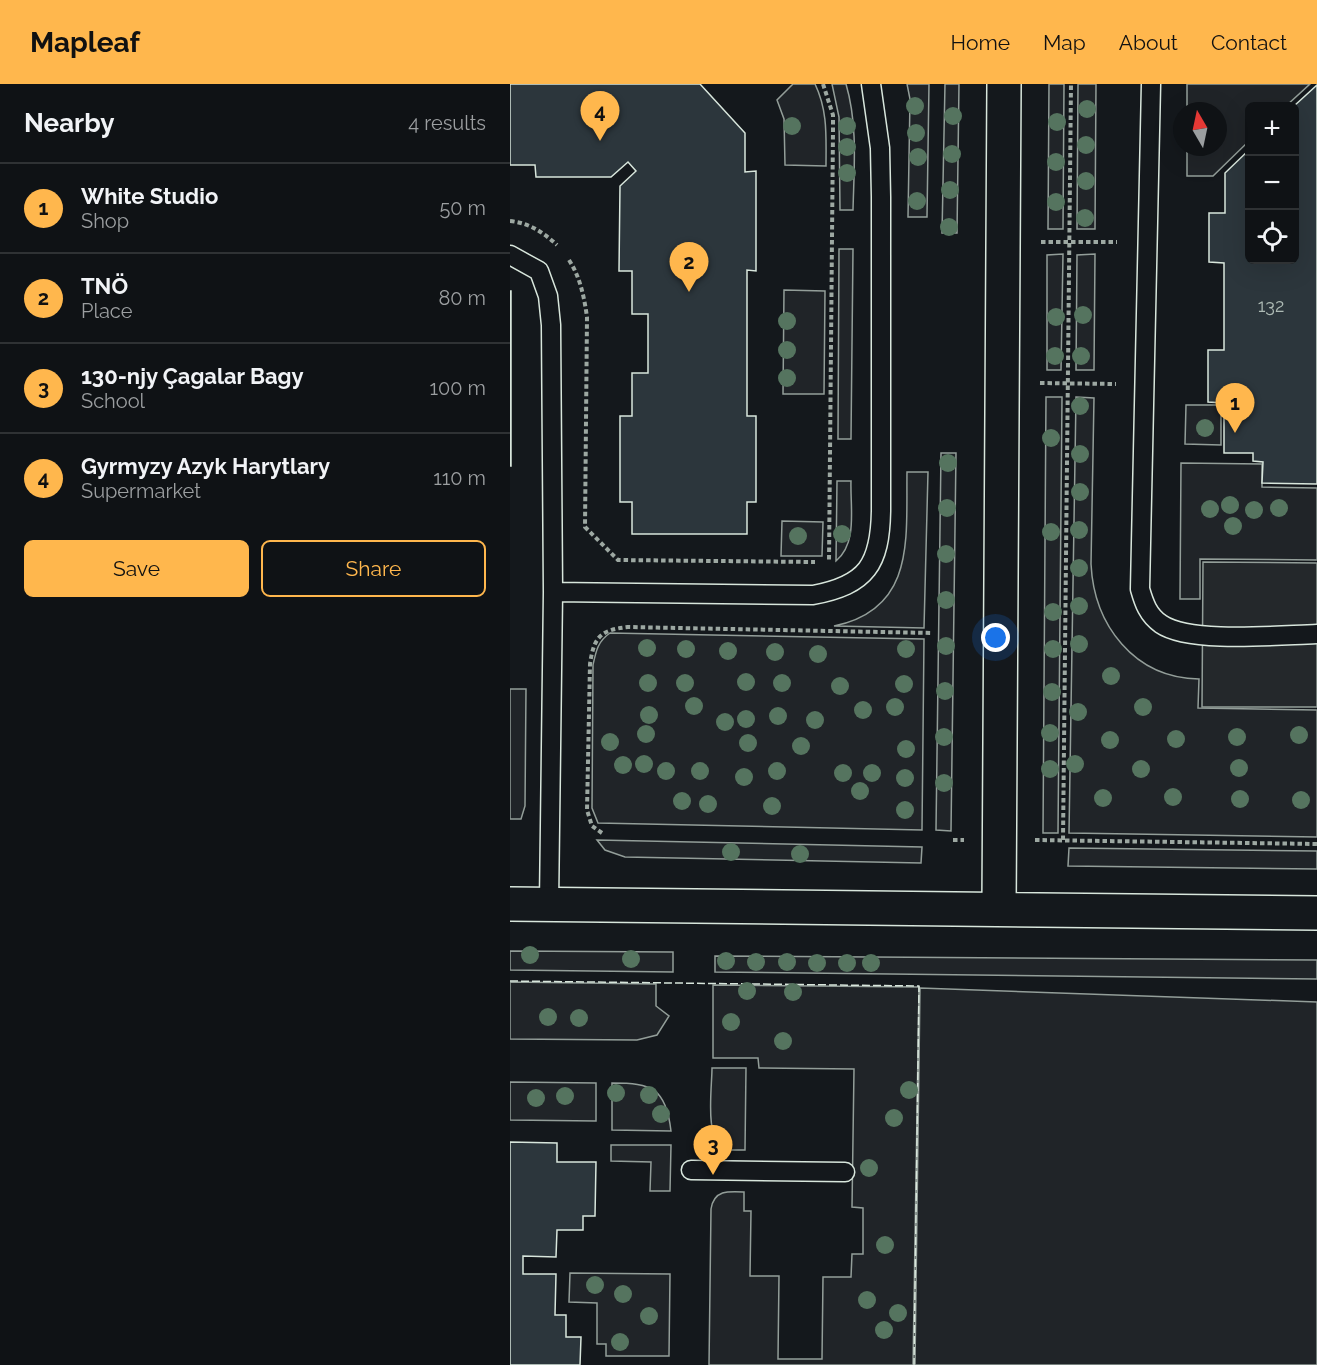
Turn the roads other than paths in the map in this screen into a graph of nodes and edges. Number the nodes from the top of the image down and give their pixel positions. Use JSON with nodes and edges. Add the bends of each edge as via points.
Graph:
{"nodes":[{"id":1,"x":871,"y":84,"type":"edge"},
{"id":2,"x":1004,"y":84,"type":"edge"},
{"id":3,"x":1151,"y":84,"type":"edge"},
{"id":4,"x":510,"y":255,"type":"edge"},
{"id":5,"x":553,"y":592,"type":"junction"},
{"id":6,"x":1317,"y":634,"type":"edge"},
{"id":7,"x":510,"y":904,"type":"edge"},
{"id":8,"x":549,"y":904,"type":"junction"},
{"id":9,"x":999,"y":909,"type":"junction"},
{"id":10,"x":1317,"y":913,"type":"edge"},
{"id":11,"x":691,"y":1170,"type":"dead end"},
{"id":12,"x":845,"y":1172,"type":"dead end"}],
"edges":[{"from":1,"to":5,"type":"lane","via":[[880,148],[881,197],[881,511],[875,558],[861,575],[839,590],[813,595]]},
{"from":2,"to":9,"type":"street"},
{"from":3,"to":6,"type":"lane","via":[[1140,589],[1147,610],[1178,633]]},
{"from":4,"to":5,"type":"lane","via":[[539,271],[548,296]]},
{"from":5,"to":8,"type":"lane"},
{"from":7,"to":8,"type":"street"},
{"from":8,"to":9,"type":"street"},
{"from":9,"to":10,"type":"street"},
{"from":11,"to":12,"type":"lane"}]}
